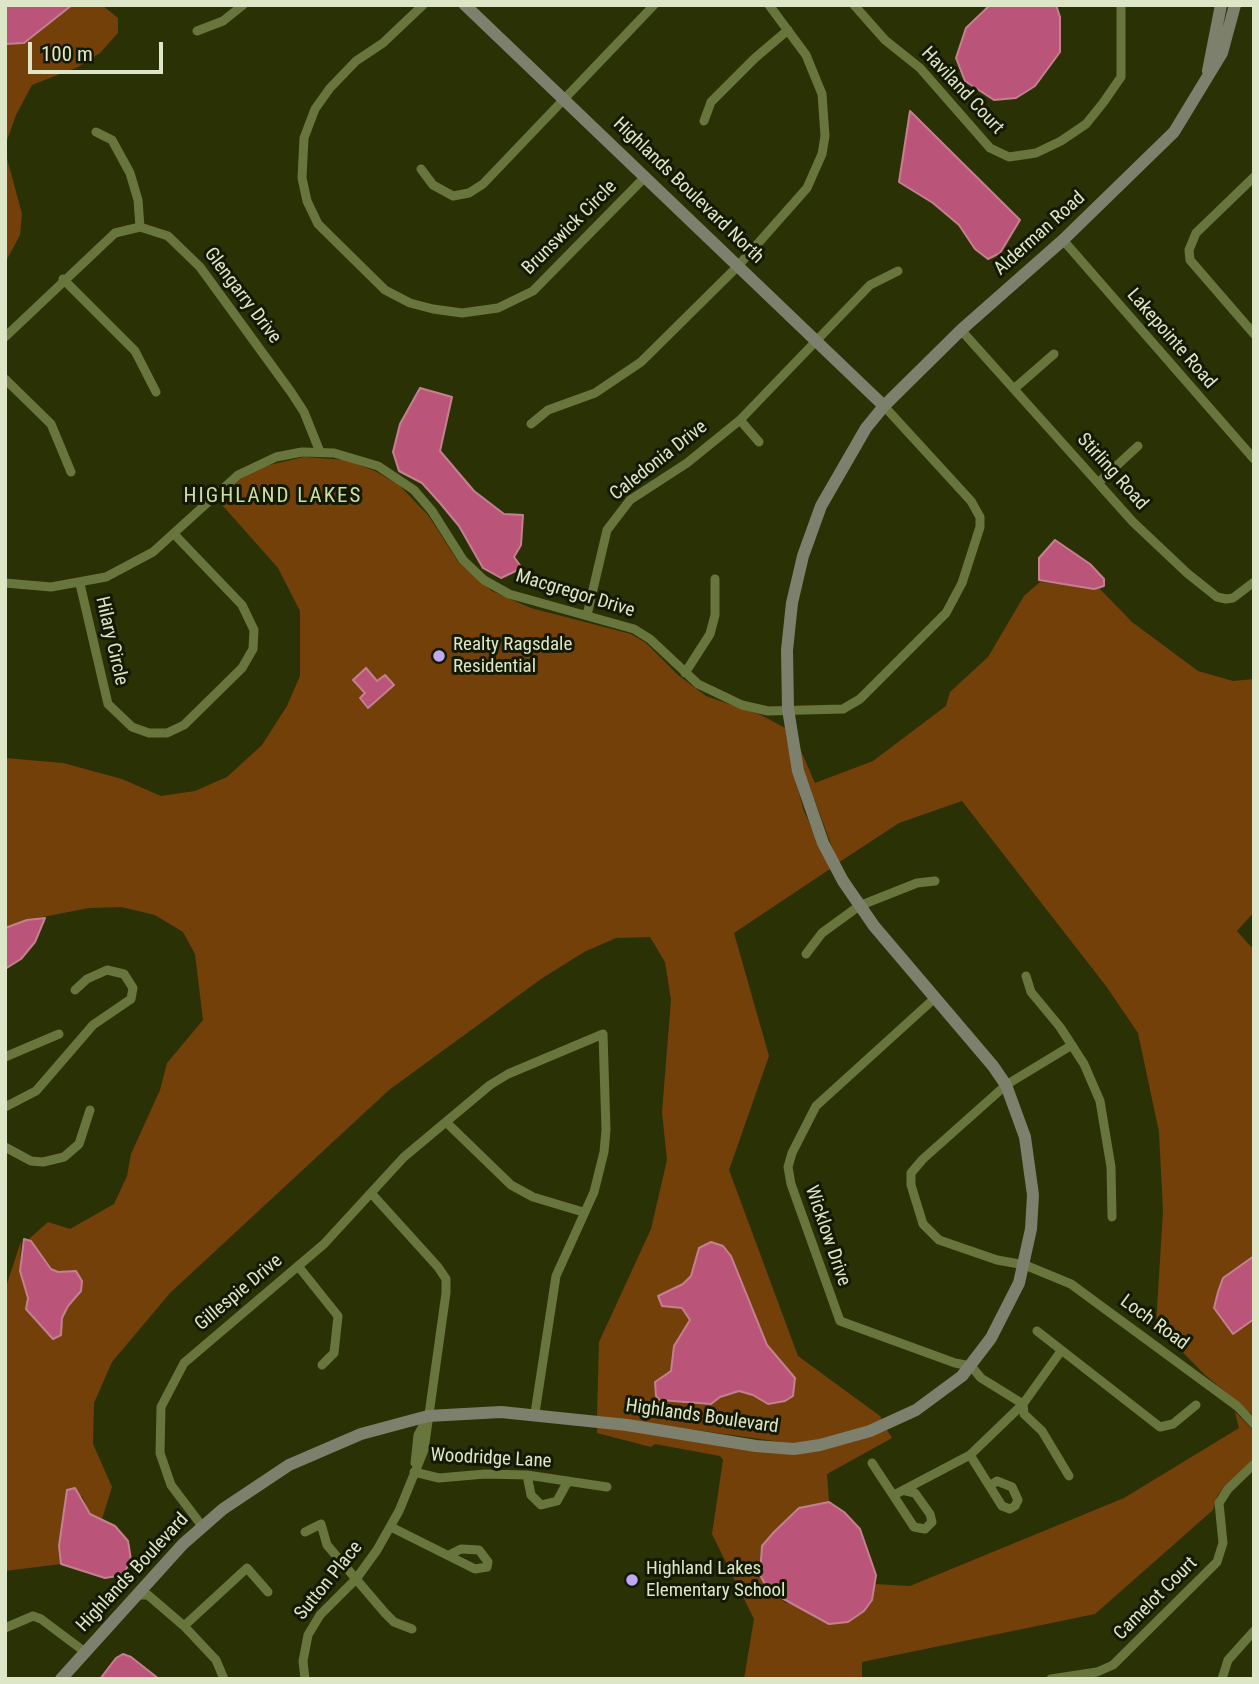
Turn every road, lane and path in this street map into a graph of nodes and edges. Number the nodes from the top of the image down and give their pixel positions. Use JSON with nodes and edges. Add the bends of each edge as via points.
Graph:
{"nodes":[{"id":1,"x":243,"y":5,"type":"edge"},
{"id":2,"x":424,"y":5,"type":"edge"},
{"id":3,"x":465,"y":5,"type":"edge"},
{"id":4,"x":654,"y":5,"type":"edge"},
{"id":5,"x":769,"y":5,"type":"edge"},
{"id":6,"x":1121,"y":5,"type":"edge"},
{"id":7,"x":1221,"y":5,"type":"edge"},
{"id":8,"x":1235,"y":5,"type":"edge"},
{"id":9,"x":859,"y":7,"type":"edge"},
{"id":10,"x":788,"y":30,"type":"junction"},
{"id":11,"x":197,"y":31,"type":"dead end"},
{"id":12,"x":1206,"y":78,"type":"junction"},
{"id":13,"x":564,"y":99,"type":"junction"},
{"id":14,"x":704,"y":121,"type":"dead end"},
{"id":15,"x":96,"y":132,"type":"dead end"},
{"id":16,"x":421,"y":169,"type":"dead end"},
{"id":17,"x":645,"y":177,"type":"junction"},
{"id":18,"x":1254,"y":177,"type":"edge"},
{"id":19,"x":140,"y":227,"type":"junction"},
{"id":20,"x":1063,"y":240,"type":"junction"},
{"id":21,"x":738,"y":266,"type":"junction"},
{"id":22,"x":898,"y":271,"type":"dead end"},
{"id":23,"x":63,"y":279,"type":"junction"},
{"id":24,"x":961,"y":330,"type":"junction"},
{"id":25,"x":1254,"y":334,"type":"edge"},
{"id":26,"x":5,"y":337,"type":"edge"},
{"id":27,"x":816,"y":340,"type":"junction"},
{"id":28,"x":1054,"y":354,"type":"dead end"},
{"id":29,"x":5,"y":379,"type":"edge"},
{"id":30,"x":1015,"y":388,"type":"junction"},
{"id":31,"x":156,"y":392,"type":"dead end"},
{"id":32,"x":884,"y":406,"type":"junction"},
{"id":33,"x":740,"y":420,"type":"junction"},
{"id":34,"x":531,"y":424,"type":"dead end"},
{"id":35,"x":759,"y":442,"type":"dead end"},
{"id":36,"x":1138,"y":446,"type":"dead end"},
{"id":37,"x":320,"y":452,"type":"junction"},
{"id":38,"x":1254,"y":459,"type":"edge"},
{"id":39,"x":71,"y":472,"type":"dead end"},
{"id":40,"x":1099,"y":482,"type":"junction"},
{"id":41,"x":174,"y":534,"type":"junction"},
{"id":42,"x":715,"y":579,"type":"dead end"},
{"id":43,"x":1254,"y":582,"type":"edge"},
{"id":44,"x":5,"y":583,"type":"edge"},
{"id":45,"x":80,"y":584,"type":"junction"},
{"id":46,"x":587,"y":615,"type":"junction"},
{"id":47,"x":685,"y":673,"type":"junction"},
{"id":48,"x":788,"y":709,"type":"junction"},
{"id":49,"x":935,"y":881,"type":"dead end"},
{"id":50,"x":859,"y":906,"type":"junction"},
{"id":51,"x":806,"y":954,"type":"dead end"},
{"id":52,"x":1026,"y":976,"type":"dead end"},
{"id":53,"x":75,"y":990,"type":"dead end"},
{"id":54,"x":936,"y":997,"type":"junction"},
{"id":55,"x":60,"y":1034,"type":"dead end"},
{"id":56,"x":1072,"y":1045,"type":"junction"},
{"id":57,"x":5,"y":1057,"type":"edge"},
{"id":58,"x":1006,"y":1085,"type":"junction"},
{"id":59,"x":5,"y":1107,"type":"edge"},
{"id":60,"x":90,"y":1110,"type":"dead end"},
{"id":61,"x":446,"y":1122,"type":"junction"},
{"id":62,"x":5,"y":1147,"type":"edge"},
{"id":63,"x":371,"y":1194,"type":"junction"},
{"id":64,"x":583,"y":1212,"type":"junction"},
{"id":65,"x":1112,"y":1217,"type":"dead end"},
{"id":66,"x":1025,"y":1265,"type":"junction"},
{"id":67,"x":298,"y":1266,"type":"junction"},
{"id":68,"x":1037,"y":1331,"type":"dead end"},
{"id":69,"x":1060,"y":1351,"type":"junction"},
{"id":70,"x":322,"y":1365,"type":"dead end"},
{"id":71,"x":971,"y":1366,"type":"junction"},
{"id":72,"x":1023,"y":1404,"type":"junction"},
{"id":73,"x":1196,"y":1405,"type":"dead end"},
{"id":74,"x":535,"y":1413,"type":"junction"},
{"id":75,"x":428,"y":1416,"type":"junction"},
{"id":76,"x":1254,"y":1424,"type":"edge"},
{"id":77,"x":970,"y":1455,"type":"junction"},
{"id":78,"x":872,"y":1463,"type":"dead end"},
{"id":79,"x":1254,"y":1464,"type":"edge"},
{"id":80,"x":414,"y":1472,"type":"junction"},
{"id":81,"x":527,"y":1475,"type":"junction"},
{"id":82,"x":1069,"y":1476,"type":"dead end"},
{"id":83,"x":568,"y":1481,"type":"junction"},
{"id":84,"x":991,"y":1485,"type":"dead end"},
{"id":85,"x":607,"y":1487,"type":"dead end"},
{"id":86,"x":906,"y":1491,"type":"junction"},
{"id":87,"x":894,"y":1495,"type":"junction"},
{"id":88,"x":202,"y":1526,"type":"junction"},
{"id":89,"x":391,"y":1527,"type":"junction"},
{"id":90,"x":305,"y":1532,"type":"dead end"},
{"id":91,"x":449,"y":1555,"type":"dead end"},
{"id":92,"x":356,"y":1579,"type":"junction"},
{"id":93,"x":268,"y":1592,"type":"dead end"},
{"id":94,"x":136,"y":1595,"type":"junction"},
{"id":95,"x":184,"y":1626,"type":"junction"},
{"id":96,"x":5,"y":1628,"type":"edge"},
{"id":97,"x":412,"y":1629,"type":"dead end"},
{"id":98,"x":1254,"y":1631,"type":"edge"},
{"id":99,"x":85,"y":1652,"type":"junction"},
{"id":100,"x":61,"y":1679,"type":"edge"},
{"id":101,"x":224,"y":1679,"type":"edge"},
{"id":102,"x":305,"y":1679,"type":"edge"},
{"id":103,"x":1051,"y":1679,"type":"edge"},
{"id":104,"x":1222,"y":1679,"type":"edge"}],
"edges":[{"from":1,"to":11,"type":"street","via":[[223,21]]},
{"from":2,"to":17,"type":"street","name":"Brunswick Circle","via":[[330,88],[315,109],[304,138],[302,178],[318,224],[385,290],[433,309],[462,313],[498,308],[533,291]]},
{"from":3,"to":13,"type":"street","name":"Highlands Boulevard North"},
{"from":4,"to":13,"type":"street"},
{"from":5,"to":10,"type":"street"},
{"from":6,"to":9,"type":"street","name":"Haviland Court","via":[[1122,77],[1103,103],[1086,124],[1061,141],[1036,153],[1009,157],[990,148]]},
{"from":7,"to":12,"type":"street","name":"Alderman Road"},
{"from":8,"to":12,"type":"street","name":"Alderman Road","via":[[1222,53]]},
{"from":10,"to":14,"type":"street","via":[[710,102]]},
{"from":10,"to":21,"type":"street","via":[[806,55],[822,94],[826,115],[822,154],[807,188]]},
{"from":12,"to":20,"type":"street","name":"Alderman Road","via":[[1174,132]]},
{"from":13,"to":16,"type":"street","via":[[469,194],[453,196],[442,191]]},
{"from":13,"to":17,"type":"street","name":"Highlands Boulevard North"},
{"from":15,"to":19,"type":"street","via":[[112,141],[130,173]]},
{"from":17,"to":21,"type":"street","name":"Highlands Boulevard North"},
{"from":18,"to":25,"type":"street","via":[[1196,233],[1189,250],[1190,260]]},
{"from":19,"to":23,"type":"street","via":[[115,233]]},
{"from":19,"to":37,"type":"street","name":"Glengarry Drive","via":[[168,236],[191,256],[291,392]]},
{"from":20,"to":24,"type":"street","name":"Alderman Road"},
{"from":20,"to":38,"type":"street","name":"Lakepointe Road"},
{"from":21,"to":27,"type":"street","name":"Highlands Boulevard North"},
{"from":21,"to":34,"type":"street","via":[[641,362],[595,393],[548,410]]},
{"from":22,"to":27,"type":"street","name":"Caledonia Drive","via":[[870,285]]},
{"from":23,"to":26,"type":"street"},
{"from":23,"to":31,"type":"street","via":[[135,351]]},
{"from":24,"to":30,"type":"street","name":"Stirling Road"},
{"from":24,"to":32,"type":"street","name":"Alderman Road"},
{"from":27,"to":32,"type":"street","name":"Highlands Boulevard North"},
{"from":27,"to":33,"type":"street","name":"Caledonia Drive"},
{"from":28,"to":30,"type":"street"},
{"from":29,"to":39,"type":"street","via":[[51,424]]},
{"from":30,"to":40,"type":"street","name":"Stirling Road"},
{"from":32,"to":48,"type":"street","name":"Highlands Boulevard","via":[[831,484],[803,556],[788,624]]},
{"from":32,"to":48,"type":"street","name":"Macgregor Drive","via":[[976,509],[980,527],[946,613],[860,699],[836,710]]},
{"from":33,"to":35,"type":"street"},
{"from":33,"to":46,"type":"street","name":"Caledonia Drive","via":[[687,463],[630,500],[611,522],[601,546]]},
{"from":36,"to":40,"type":"street"},
{"from":37,"to":41,"type":"street","name":"Macgregor Drive","via":[[276,457],[238,475]]},
{"from":37,"to":46,"type":"street","name":"Macgregor Drive","via":[[361,459],[403,481],[432,512],[463,560],[495,587],[519,599]]},
{"from":40,"to":43,"type":"street","name":"Stirling Road","via":[[1160,549],[1217,597],[1233,598]]},
{"from":41,"to":45,"type":"street","name":"Macgregor Drive","via":[[125,569]]},
{"from":41,"to":45,"type":"street","name":"Hilary Circle","via":[[242,605],[254,630],[253,649],[242,668],[184,725],[167,733],[149,733],[132,727],[108,704]]},
{"from":42,"to":47,"type":"street","via":[[710,634]]},
{"from":44,"to":45,"type":"street","name":"Macgregor Drive","via":[[34,587]]},
{"from":46,"to":47,"type":"street","name":"Macgregor Drive","via":[[642,634]]},
{"from":47,"to":48,"type":"street","name":"Macgregor Drive","via":[[709,691],[742,705],[768,711]]},
{"from":48,"to":50,"type":"street","name":"Highlands Boulevard","via":[[798,771],[812,816],[834,866]]},
{"from":49,"to":50,"type":"street","via":[[917,883]]},
{"from":50,"to":51,"type":"street","via":[[821,933]]},
{"from":50,"to":54,"type":"street","name":"Highlands Boulevard"},
{"from":52,"to":56,"type":"street","via":[[1031,992]]},
{"from":53,"to":59,"type":"street","via":[[107,970],[124,974],[133,988],[131,999],[93,1025],[36,1091]]},
{"from":54,"to":58,"type":"street","name":"Highlands Boulevard"},
{"from":54,"to":71,"type":"street","name":"Wicklow Drive","via":[[816,1105],[788,1167],[790,1184],[840,1321]]},
{"from":55,"to":57,"type":"street"},
{"from":56,"to":58,"type":"street","name":"Loch Road"},
{"from":56,"to":65,"type":"street","via":[[1092,1082],[1105,1122]]},
{"from":58,"to":66,"type":"street","name":"Highlands Boulevard","via":[[1025,1137],[1032,1178]]},
{"from":58,"to":66,"type":"street","name":"Loch Road","via":[[923,1159],[911,1173],[911,1185],[923,1224],[939,1240]]},
{"from":60,"to":62,"type":"street","via":[[79,1144],[64,1157],[31,1161]]},
{"from":61,"to":63,"type":"street","name":"Gillespie Drive","via":[[404,1157]]},
{"from":61,"to":64,"type":"street","via":[[511,1185],[533,1197]]},
{"from":61,"to":64,"type":"street","name":"Gillespie Drive","via":[[508,1074],[603,1034],[604,1152],[594,1192]]},
{"from":63,"to":67,"type":"street","name":"Gillespie Drive"},
{"from":63,"to":75,"type":"street","name":"Sutton Place","via":[[446,1279]]},
{"from":64,"to":74,"type":"street","via":[[555,1276]]},
{"from":66,"to":71,"type":"street","name":"Highlands Boulevard","via":[[1004,1317]]},
{"from":66,"to":76,"type":"street","name":"Loch Road","via":[[1071,1284],[1237,1406]]},
{"from":67,"to":70,"type":"street","via":[[338,1316],[334,1353]]},
{"from":67,"to":88,"type":"street","name":"Gillespie Drive","via":[[184,1363],[161,1407],[162,1463],[170,1485]]},
{"from":68,"to":69,"type":"street"},
{"from":69,"to":72,"type":"street"},
{"from":69,"to":73,"type":"street","via":[[1160,1427],[1173,1424]]},
{"from":71,"to":72,"type":"street","via":[[981,1378]]},
{"from":71,"to":74,"type":"street","name":"Highlands Boulevard","via":[[907,1416],[850,1438],[806,1447],[737,1444]]},
{"from":72,"to":77,"type":"street"},
{"from":72,"to":82,"type":"street","via":[[1024,1414],[1042,1431]]},
{"from":74,"to":75,"type":"street","name":"Highlands Boulevard"},
{"from":75,"to":80,"type":"street","name":"Sutton Place","via":[[424,1450]]},
{"from":75,"to":88,"type":"street","name":"Highlands Boulevard","via":[[310,1454],[244,1493]]},
{"from":77,"to":84,"type":"street"},
{"from":77,"to":86,"type":"street"},
{"from":78,"to":87,"type":"street"},
{"from":79,"to":103,"type":"street","name":"Camelot Court","via":[[1219,1503],[1223,1543],[1217,1562],[1113,1665]]},
{"from":80,"to":81,"type":"street","name":"Woodridge Lane","via":[[439,1478]]},
{"from":80,"to":89,"type":"street","name":"Sutton Place"},
{"from":81,"to":83,"type":"street","name":"Woodridge Lane"},
{"from":81,"to":83,"type":"street","via":[[531,1495],[541,1505],[557,1501]]},
{"from":83,"to":85,"type":"street","name":"Woodridge Lane"},
{"from":86,"to":87,"type":"street"},
{"from":86,"to":87,"type":"street","via":[[915,1493],[930,1514],[932,1522],[925,1529],[914,1527]]},
{"from":88,"to":94,"type":"street","name":"Highlands Boulevard"},
{"from":89,"to":91,"type":"street"},
{"from":89,"to":92,"type":"street","name":"Sutton Place"},
{"from":90,"to":92,"type":"street","via":[[321,1524],[327,1545]]},
{"from":92,"to":97,"type":"street","via":[[394,1622]]},
{"from":92,"to":102,"type":"street","name":"Sutton Place","via":[[320,1615],[308,1635]]},
{"from":93,"to":95,"type":"street","via":[[247,1568]]},
{"from":94,"to":95,"type":"street","via":[[148,1595]]},
{"from":94,"to":99,"type":"street","name":"Highlands Boulevard"},
{"from":95,"to":101,"type":"street","via":[[215,1660]]},
{"from":96,"to":99,"type":"street","via":[[33,1616]]},
{"from":98,"to":104,"type":"street","via":[[1228,1660]]},
{"from":99,"to":100,"type":"street","name":"Highlands Boulevard"}]}
